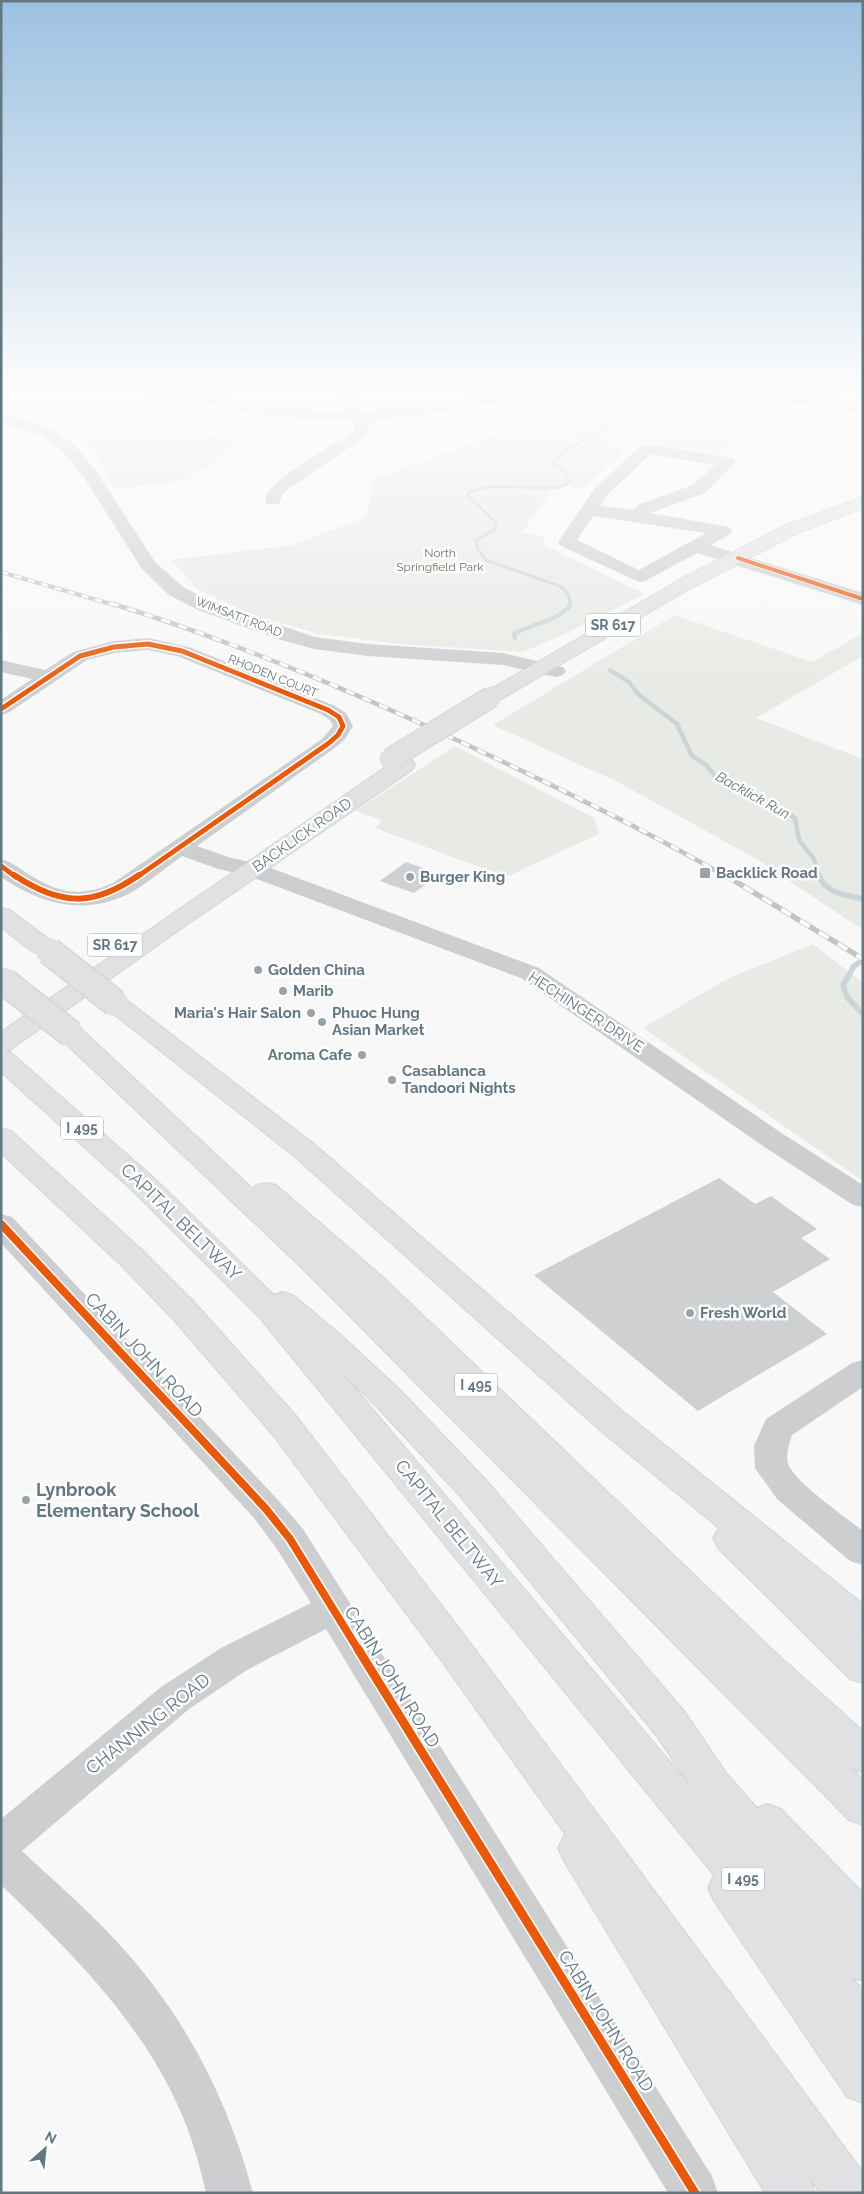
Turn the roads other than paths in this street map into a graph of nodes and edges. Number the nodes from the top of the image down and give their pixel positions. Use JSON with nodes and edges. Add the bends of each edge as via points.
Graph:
{"nodes":[{"id":1,"x":100,"y":490,"type":"edge"},
{"id":2,"x":277,"y":490,"type":"edge"},
{"id":3,"x":603,"y":490,"type":"edge"},
{"id":4,"x":695,"y":490,"type":"edge"},
{"id":5,"x":273,"y":500,"type":"dead end"},
{"id":6,"x":863,"y":502,"type":"edge"},
{"id":7,"x":589,"y":510,"type":"junction"},
{"id":8,"x":638,"y":516,"type":"junction"},
{"id":9,"x":697,"y":547,"type":"junction"},
{"id":10,"x":738,"y":558,"type":"junction"},
{"id":11,"x":863,"y":600,"type":"edge"},
{"id":12,"x":1,"y":666,"type":"edge"},
{"id":13,"x":549,"y":669,"type":"junction"},
{"id":14,"x":48,"y":677,"type":"junction"},
{"id":15,"x":1,"y":709,"type":"edge"},
{"id":16,"x":185,"y":843,"type":"junction"},
{"id":17,"x":239,"y":863,"type":"junction"},
{"id":18,"x":1,"y":866,"type":"edge"},
{"id":19,"x":1,"y":915,"type":"edge"},
{"id":20,"x":3,"y":980,"type":"edge"},
{"id":21,"x":1,"y":1024,"type":"edge"},
{"id":22,"x":71,"y":1034,"type":"junction"},
{"id":23,"x":1,"y":1044,"type":"edge"},
{"id":24,"x":10,"y":1065,"type":"edge"},
{"id":25,"x":1,"y":1137,"type":"edge"},
{"id":26,"x":144,"y":1185,"type":"junction"},
{"id":27,"x":863,"y":1198,"type":"edge"},
{"id":28,"x":1,"y":1224,"type":"edge"},
{"id":29,"x":863,"y":1371,"type":"edge"},
{"id":30,"x":614,"y":1423,"type":"junction"},
{"id":31,"x":863,"y":1551,"type":"edge"},
{"id":32,"x":333,"y":1609,"type":"junction"},
{"id":33,"x":863,"y":1625,"type":"edge"},
{"id":34,"x":456,"y":1652,"type":"junction"},
{"id":35,"x":863,"y":1668,"type":"edge"},
{"id":36,"x":670,"y":1723,"type":"junction"},
{"id":37,"x":622,"y":1735,"type":"junction"},
{"id":38,"x":863,"y":1756,"type":"edge"},
{"id":39,"x":827,"y":1773,"type":"junction"},
{"id":40,"x":863,"y":1807,"type":"edge"},
{"id":41,"x":863,"y":1812,"type":"edge"},
{"id":42,"x":1,"y":1844,"type":"edge"},
{"id":43,"x":1,"y":1858,"type":"edge"},
{"id":44,"x":863,"y":1922,"type":"edge"},
{"id":45,"x":863,"y":1961,"type":"edge"},
{"id":46,"x":863,"y":2024,"type":"edge"},
{"id":47,"x":863,"y":2081,"type":"edge"},
{"id":48,"x":230,"y":2193,"type":"edge"},
{"id":49,"x":695,"y":2193,"type":"edge"},
{"id":50,"x":792,"y":2193,"type":"edge"},
{"id":51,"x":849,"y":2193,"type":"edge"}],
"edges":[{"from":1,"to":13,"type":"street","name":"WIMSATT ROAD","via":[[148,565],[176,591],[205,606],[314,643],[503,659]]},
{"from":2,"to":5,"type":"street"},
{"from":3,"to":7,"type":"street"},
{"from":4,"to":8,"type":"street","via":[[645,508]]},
{"from":6,"to":10,"type":"main road","name":"BACKLICK ROAD","number":"SR 617","via":[[792,529]]},
{"from":7,"to":8,"type":"street"},
{"from":7,"to":9,"type":"street","via":[[567,542],[639,577]]},
{"from":8,"to":9,"type":"street","via":[[723,531]]},
{"from":9,"to":10,"type":"street"},
{"from":10,"to":11,"type":"street"},
{"from":10,"to":13,"type":"main road","name":"BACKLICK ROAD","number":"SR 617","via":[[705,585]]},
{"from":12,"to":14,"type":"street"},
{"from":13,"to":17,"type":"main road","name":"BACKLICK ROAD","number":"SR 617"},
{"from":14,"to":15,"type":"street","name":"RHODEN COURT"},
{"from":14,"to":16,"type":"street","name":"RHODEN COURT","via":[[80,656],[95,651],[130,645],[162,646],[182,651],[328,710],[343,721],[341,731],[329,743]]},
{"from":16,"to":17,"type":"street","name":"HECHINGER DRIVE"},
{"from":16,"to":18,"type":"street","via":[[121,888],[108,895],[81,900],[57,898],[34,889]]},
{"from":17,"to":21,"type":"main road","name":"BACKLICK ROAD","number":"SR 617","via":[[180,896]]},
{"from":17,"to":23,"type":"main road","name":"BACKLICK ROAD","number":"SR 617"},
{"from":17,"to":27,"type":"street","name":"HECHINGER DRIVE","via":[[530,973]]},
{"from":19,"to":30,"type":"main road","bridge":true,"via":[[304,1150]]},
{"from":20,"to":22,"type":"main road","number":"I 495","bridge":true},
{"from":22,"to":38,"type":"main road","number":"I 495","via":[[212,1145],[374,1286],[764,1665]]},
{"from":22,"to":39,"type":"main road","via":[[314,1261]]},
{"from":24,"to":26,"type":"main road","name":"CAPITAL BELTWAY","number":"I 495"},
{"from":25,"to":34,"type":"main road","via":[[131,1257],[237,1370],[285,1426]]},
{"from":26,"to":36,"type":"main road","via":[[331,1344],[388,1398],[473,1488]]},
{"from":26,"to":37,"type":"main road","name":"CAPITAL BELTWAY","number":"I 495","via":[[271,1310]]},
{"from":28,"to":32,"type":"street","name":"CABIN JOHN ROAD","via":[[266,1509],[290,1539]]},
{"from":29,"to":31,"type":"street","via":[[778,1428],[771,1446],[772,1468],[789,1490]]},
{"from":30,"to":33,"type":"main road"},
{"from":30,"to":35,"type":"main road"},
{"from":32,"to":42,"type":"street","name":"CHANNING ROAD","via":[[234,1659],[175,1698]]},
{"from":32,"to":49,"type":"street","name":"CABIN JOHN ROAD"},
{"from":34,"to":50,"type":"main road"},
{"from":34,"to":51,"type":"main road"},
{"from":36,"to":44,"type":"main road"},
{"from":36,"to":45,"type":"main road","via":[[714,1786]]},
{"from":37,"to":46,"type":"main road","name":"CAPITAL BELTWAY","number":"I 495"},
{"from":37,"to":47,"type":"main road"},
{"from":39,"to":40,"type":"main road"},
{"from":39,"to":41,"type":"main road"},
{"from":43,"to":48,"type":"street","via":[[103,1956],[150,2014],[182,2064],[208,2126]]}]}
